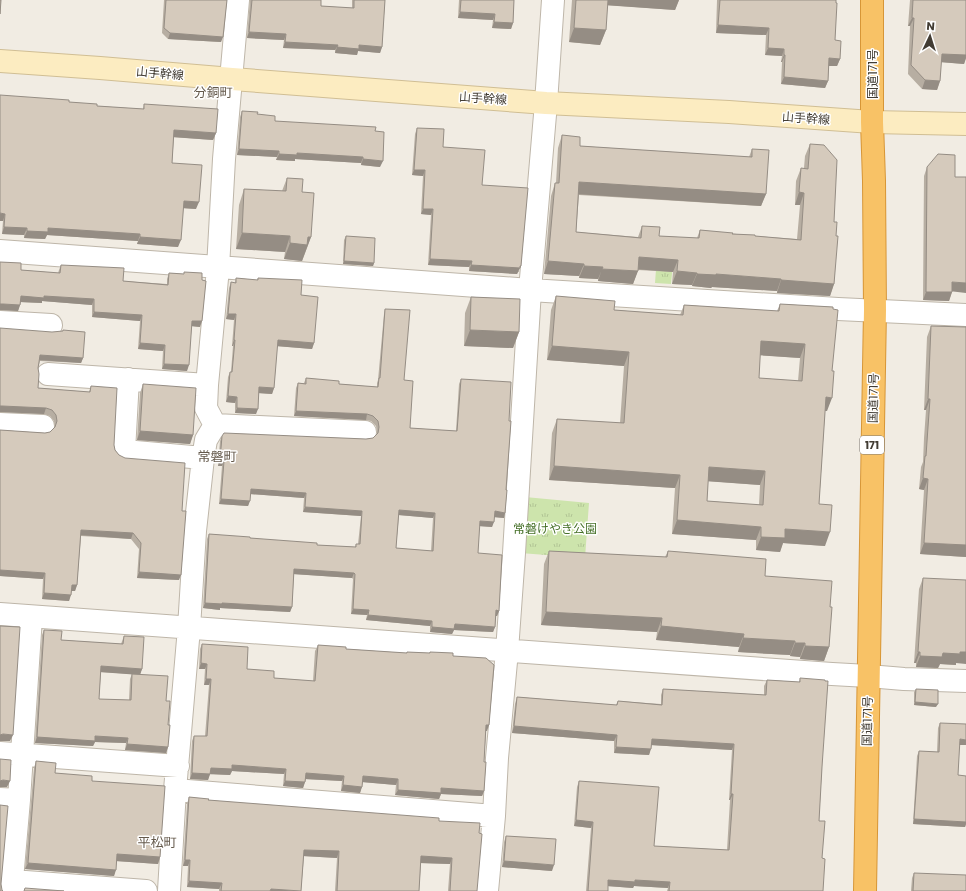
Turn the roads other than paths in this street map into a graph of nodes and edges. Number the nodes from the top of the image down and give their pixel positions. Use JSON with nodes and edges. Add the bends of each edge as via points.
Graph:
{"nodes":[{"id":1,"x":238,"y":0,"type":"edge"},
{"id":2,"x":553,"y":0,"type":"edge"},
{"id":3,"x":872,"y":0,"type":"edge"},
{"id":4,"x":0,"y":61,"type":"edge"},
{"id":5,"x":232,"y":79,"type":"junction"},
{"id":6,"x":546,"y":103,"type":"junction"},
{"id":7,"x":872,"y":122,"type":"junction"},
{"id":8,"x":966,"y":124,"type":"edge"},
{"id":9,"x":0,"y":251,"type":"edge"},
{"id":10,"x":218,"y":268,"type":"junction"},
{"id":11,"x":530,"y":290,"type":"junction"},
{"id":12,"x":875,"y":310,"type":"junction"},
{"id":13,"x":966,"y":314,"type":"edge"},
{"id":14,"x":0,"y":322,"type":"edge"},
{"id":15,"x":51,"y":325,"type":"dead end"},
{"id":16,"x":48,"y":374,"type":"dead end"},
{"id":17,"x":128,"y":379,"type":"junction"},
{"id":18,"x":207,"y":385,"type":"junction"},
{"id":19,"x":0,"y":424,"type":"edge"},
{"id":20,"x":216,"y":425,"type":"junction"},
{"id":21,"x":43,"y":426,"type":"dead end"},
{"id":22,"x":365,"y":432,"type":"dead end"},
{"id":23,"x":203,"y":458,"type":"junction"},
{"id":24,"x":0,"y":614,"type":"edge"},
{"id":25,"x":31,"y":617,"type":"junction"},
{"id":26,"x":189,"y":628,"type":"junction"},
{"id":27,"x":507,"y":651,"type":"junction"},
{"id":28,"x":868,"y":676,"type":"junction"},
{"id":29,"x":966,"y":681,"type":"edge"},
{"id":30,"x":0,"y":753,"type":"edge"},
{"id":31,"x":22,"y":755,"type":"junction"},
{"id":32,"x":178,"y":766,"type":"junction"},
{"id":33,"x":175,"y":790,"type":"junction"},
{"id":34,"x":9,"y":800,"type":"edge"},
{"id":35,"x":494,"y":816,"type":"junction"},
{"id":36,"x":12,"y":886,"type":"edge"},
{"id":37,"x":146,"y":891,"type":"edge"},
{"id":38,"x":169,"y":891,"type":"edge"},
{"id":39,"x":487,"y":891,"type":"edge"},
{"id":40,"x":865,"y":891,"type":"edge"}],
"edges":[{"from":1,"to":5,"type":"street"},
{"from":2,"to":6,"type":"street"},
{"from":3,"to":7,"type":"highway","name":"国道171号","number":"171"},
{"from":4,"to":5,"type":"street","name":"山手幹線"},
{"from":5,"to":6,"type":"street","name":"山手幹線"},
{"from":5,"to":10,"type":"street","via":[[224,159]]},
{"from":6,"to":7,"type":"street","name":"山手幹線"},
{"from":6,"to":11,"type":"street"},
{"from":7,"to":8,"type":"street","name":"山手幹線"},
{"from":7,"to":12,"type":"highway","name":"国道171号","number":"171"},
{"from":9,"to":10,"type":"street"},
{"from":10,"to":11,"type":"street"},
{"from":10,"to":18,"type":"street"},
{"from":11,"to":12,"type":"street"},
{"from":11,"to":27,"type":"street"},
{"from":12,"to":13,"type":"street"},
{"from":12,"to":28,"type":"highway","name":"国道171号","number":"171"},
{"from":14,"to":15,"type":"street"},
{"from":16,"to":17,"type":"street"},
{"from":17,"to":18,"type":"street"},
{"from":17,"to":23,"type":"street","via":[[124,451]]},
{"from":18,"to":20,"type":"street","via":[[206,408]]},
{"from":19,"to":21,"type":"street"},
{"from":20,"to":22,"type":"street"},
{"from":20,"to":23,"type":"street","via":[[206,440]]},
{"from":23,"to":26,"type":"street"},
{"from":24,"to":25,"type":"street"},
{"from":25,"to":26,"type":"street"},
{"from":25,"to":31,"type":"street"},
{"from":26,"to":27,"type":"street"},
{"from":26,"to":32,"type":"street"},
{"from":27,"to":28,"type":"street"},
{"from":27,"to":35,"type":"street"},
{"from":28,"to":29,"type":"street"},
{"from":28,"to":40,"type":"highway","name":"国道171号","number":"171"},
{"from":30,"to":31,"type":"street"},
{"from":31,"to":32,"type":"street"},
{"from":31,"to":34,"type":"street"},
{"from":32,"to":33,"type":"street"},
{"from":33,"to":35,"type":"street"},
{"from":33,"to":38,"type":"street"},
{"from":34,"to":36,"type":"street"},
{"from":35,"to":39,"type":"street"},
{"from":36,"to":37,"type":"street"}]}
